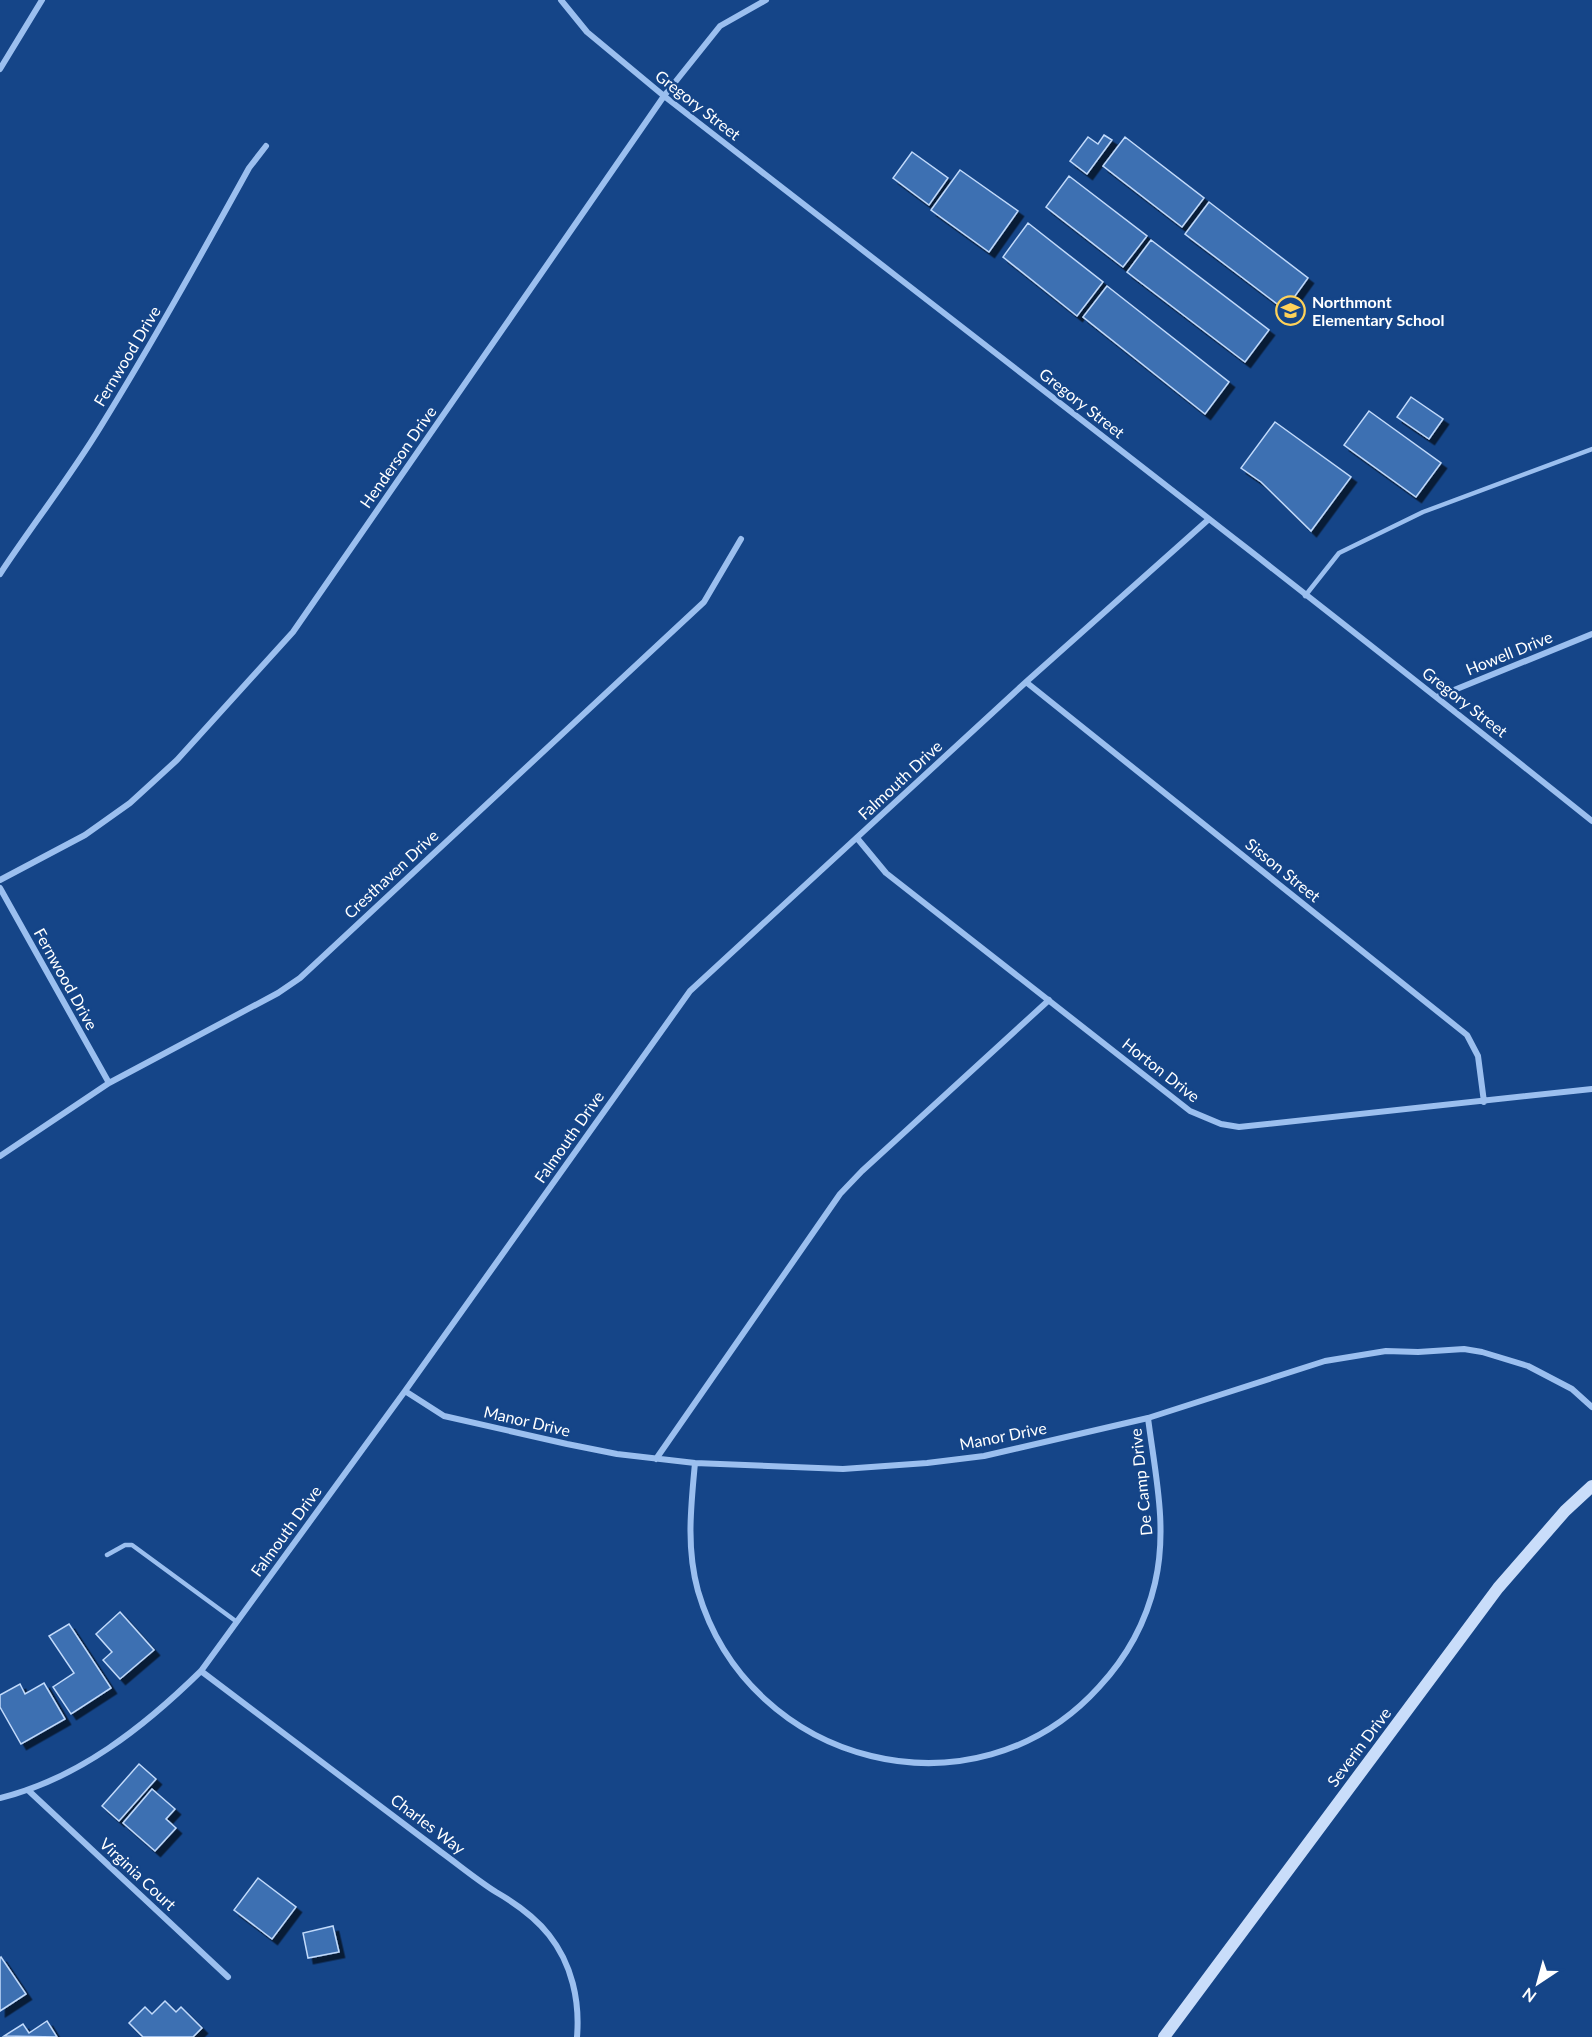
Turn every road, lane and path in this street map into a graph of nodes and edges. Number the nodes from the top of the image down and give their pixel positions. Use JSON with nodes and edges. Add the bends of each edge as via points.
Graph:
{"nodes":[{"id":1,"x":42,"y":0,"type":"edge"},
{"id":2,"x":561,"y":0,"type":"edge"},
{"id":3,"x":766,"y":0,"type":"edge"},
{"id":4,"x":0,"y":69,"type":"edge"},
{"id":5,"x":664,"y":96,"type":"junction"},
{"id":6,"x":266,"y":146,"type":"dead end"},
{"id":7,"x":1592,"y":449,"type":"edge"},
{"id":8,"x":1209,"y":519,"type":"junction"},
{"id":9,"x":741,"y":539,"type":"dead end"},
{"id":10,"x":0,"y":574,"type":"edge"},
{"id":11,"x":1305,"y":596,"type":"junction"},
{"id":12,"x":1592,"y":634,"type":"edge"},
{"id":13,"x":1026,"y":682,"type":"junction"},
{"id":14,"x":1437,"y":697,"type":"junction"},
{"id":15,"x":1592,"y":821,"type":"edge"},
{"id":16,"x":857,"y":838,"type":"junction"},
{"id":17,"x":0,"y":880,"type":"edge"},
{"id":18,"x":0,"y":888,"type":"edge"},
{"id":19,"x":1049,"y":1000,"type":"junction"},
{"id":20,"x":109,"y":1083,"type":"junction"},
{"id":21,"x":1592,"y":1089,"type":"edge"},
{"id":22,"x":1484,"y":1102,"type":"junction"},
{"id":23,"x":0,"y":1156,"type":"edge"},
{"id":24,"x":405,"y":1391,"type":"junction"},
{"id":25,"x":1592,"y":1407,"type":"edge"},
{"id":26,"x":1148,"y":1418,"type":"junction"},
{"id":27,"x":656,"y":1459,"type":"junction"},
{"id":28,"x":695,"y":1463,"type":"junction"},
{"id":29,"x":1592,"y":1486,"type":"edge"},
{"id":30,"x":107,"y":1556,"type":"dead end"},
{"id":31,"x":237,"y":1622,"type":"junction"},
{"id":32,"x":201,"y":1671,"type":"junction"},
{"id":33,"x":29,"y":1791,"type":"junction"},
{"id":34,"x":0,"y":1798,"type":"edge"},
{"id":35,"x":228,"y":1977,"type":"dead end"},
{"id":36,"x":577,"y":2037,"type":"edge"},
{"id":37,"x":1164,"y":2037,"type":"edge"}],
"edges":[{"from":1,"to":4,"type":"street"},
{"from":2,"to":5,"type":"street","name":"Gregory Street","via":[[587,32]]},
{"from":3,"to":5,"type":"street","name":"Henderson Drive","via":[[720,27]]},
{"from":5,"to":8,"type":"street","name":"Gregory Street"},
{"from":5,"to":17,"type":"street","name":"Henderson Drive","via":[[293,632],[177,760],[130,803],[85,835]]},
{"from":6,"to":10,"type":"street","name":"Fernwood Drive","via":[[249,168],[100,429]]},
{"from":7,"to":11,"type":"lane","via":[[1422,512],[1339,553]]},
{"from":8,"to":11,"type":"street","name":"Gregory Street"},
{"from":8,"to":13,"type":"street","name":"Falmouth Drive"},
{"from":9,"to":20,"type":"street","name":"Cresthaven Drive","via":[[704,602],[300,978]]},
{"from":11,"to":14,"type":"street","name":"Gregory Street"},
{"from":12,"to":14,"type":"street","name":"Howell Drive"},
{"from":13,"to":16,"type":"street","name":"Falmouth Drive"},
{"from":13,"to":22,"type":"street","name":"Sisson Street","via":[[1467,1035],[1478,1056]]},
{"from":14,"to":15,"type":"street","name":"Gregory Street"},
{"from":16,"to":19,"type":"street","name":"Horton Drive","via":[[886,873]]},
{"from":16,"to":24,"type":"street","name":"Falmouth Drive","via":[[690,991]]},
{"from":18,"to":20,"type":"street","name":"Fernwood Drive"},
{"from":19,"to":22,"type":"street","name":"Horton Drive","via":[[1190,1111],[1221,1124],[1239,1127]]},
{"from":19,"to":27,"type":"street","via":[[840,1194]]},
{"from":20,"to":23,"type":"street","name":"Cresthaven Drive"},
{"from":21,"to":22,"type":"street","name":"Horton Drive"},
{"from":24,"to":27,"type":"street","name":"Manor Drive","via":[[444,1416]]},
{"from":24,"to":31,"type":"street","name":"Falmouth Drive"},
{"from":25,"to":26,"type":"street","name":"Manor Drive","via":[[1572,1389],[1528,1366],[1464,1349],[1386,1351],[1325,1361]]},
{"from":26,"to":28,"type":"street","name":"Manor Drive","via":[[984,1456],[927,1463],[843,1469]]},
{"from":26,"to":28,"type":"street","name":"De Camp Drive","via":[[1161,1537],[1155,1583],[1129,1647],[1092,1695],[1052,1727],[1004,1750],[954,1762],[919,1764],[875,1758],[822,1740],[780,1713],[742,1676],[714,1632],[696,1582],[689,1530]]},
{"from":27,"to":28,"type":"street","name":"Manor Drive"},
{"from":29,"to":37,"type":"street","name":"Severin Drive","via":[[1498,1588]]},
{"from":30,"to":31,"type":"lane","via":[[132,1545]]},
{"from":31,"to":32,"type":"street","name":"Falmouth Drive"},
{"from":32,"to":33,"type":"street","name":"Falmouth Drive","via":[[164,1707],[79,1767]]},
{"from":32,"to":36,"type":"street","name":"Charles Way","via":[[440,1851],[509,1898],[540,1925],[570,1972],[576,1993]]},
{"from":33,"to":34,"type":"street","name":"Falmouth Drive"},
{"from":33,"to":35,"type":"street","name":"Virginia Court"}]}
